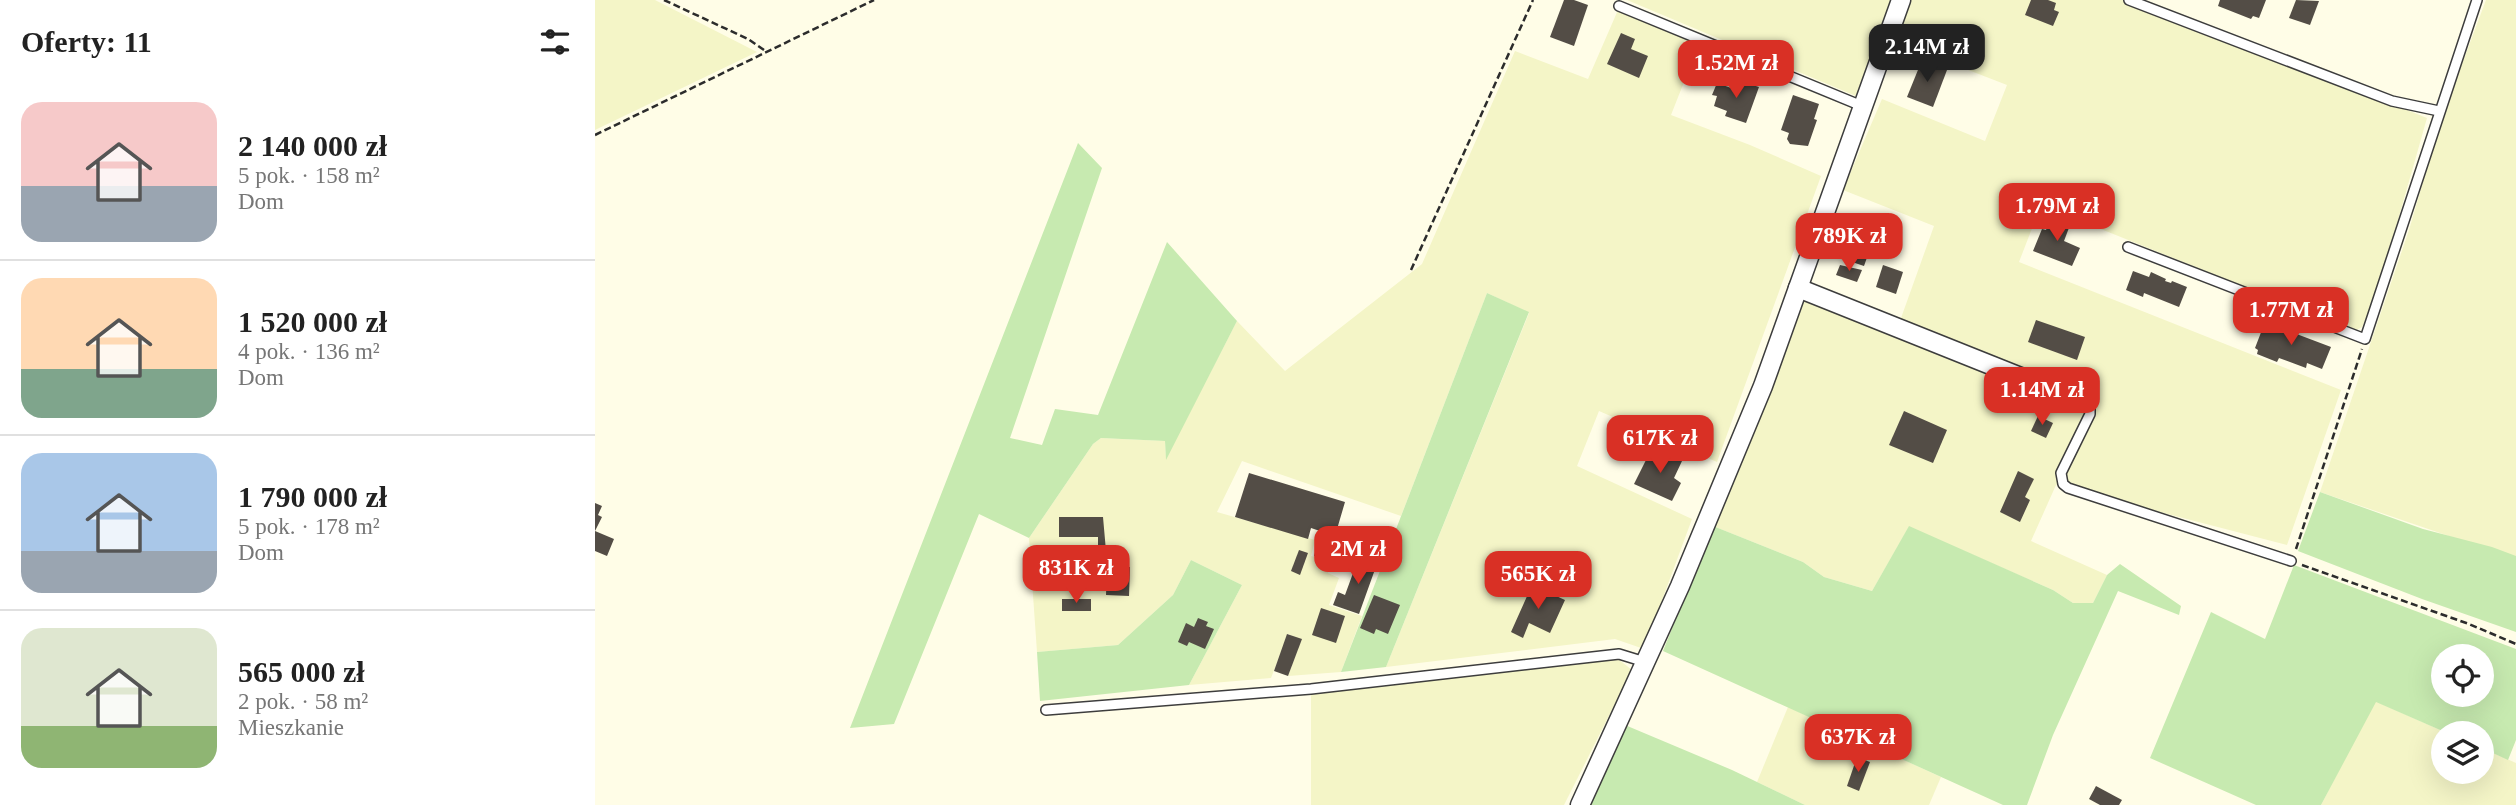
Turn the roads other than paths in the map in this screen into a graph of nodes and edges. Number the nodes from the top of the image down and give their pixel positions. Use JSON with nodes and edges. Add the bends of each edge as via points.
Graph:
{"nodes":[{"id":1,"x":1901,"y":0,"type":"edge"},
{"id":2,"x":2129,"y":0,"type":"edge"},
{"id":3,"x":2477,"y":0,"type":"edge"},
{"id":4,"x":1619,"y":6,"type":"dead end"},
{"id":5,"x":1862,"y":106,"type":"junction"},
{"id":6,"x":2439,"y":111,"type":"junction"},
{"id":7,"x":2128,"y":247,"type":"dead end"},
{"id":8,"x":1798,"y":288,"type":"junction"},
{"id":9,"x":2078,"y":400,"type":"joint"},
{"id":10,"x":2291,"y":561,"type":"road end"},
{"id":11,"x":1646,"y":662,"type":"junction"},
{"id":12,"x":1046,"y":710,"type":"dead end"},
{"id":13,"x":1580,"y":805,"type":"edge"}],
"edges":[{"from":1,"to":5,"type":"street"},
{"from":2,"to":6,"type":"lane","via":[[2392,101]]},
{"from":3,"to":6,"type":"lane"},
{"from":4,"to":5,"type":"lane"},
{"from":5,"to":8,"type":"street"},
{"from":6,"to":7,"type":"lane","via":[[2365,340]]},
{"from":8,"to":9,"type":"street"},
{"from":8,"to":11,"type":"street","via":[[1745,429]]},
{"from":9,"to":10,"type":"lane","via":[[2090,406],[2090,414],[2061,473],[2063,484]]},
{"from":11,"to":12,"type":"lane","via":[[1619,654],[1311,689]]},
{"from":11,"to":13,"type":"street"}]}
